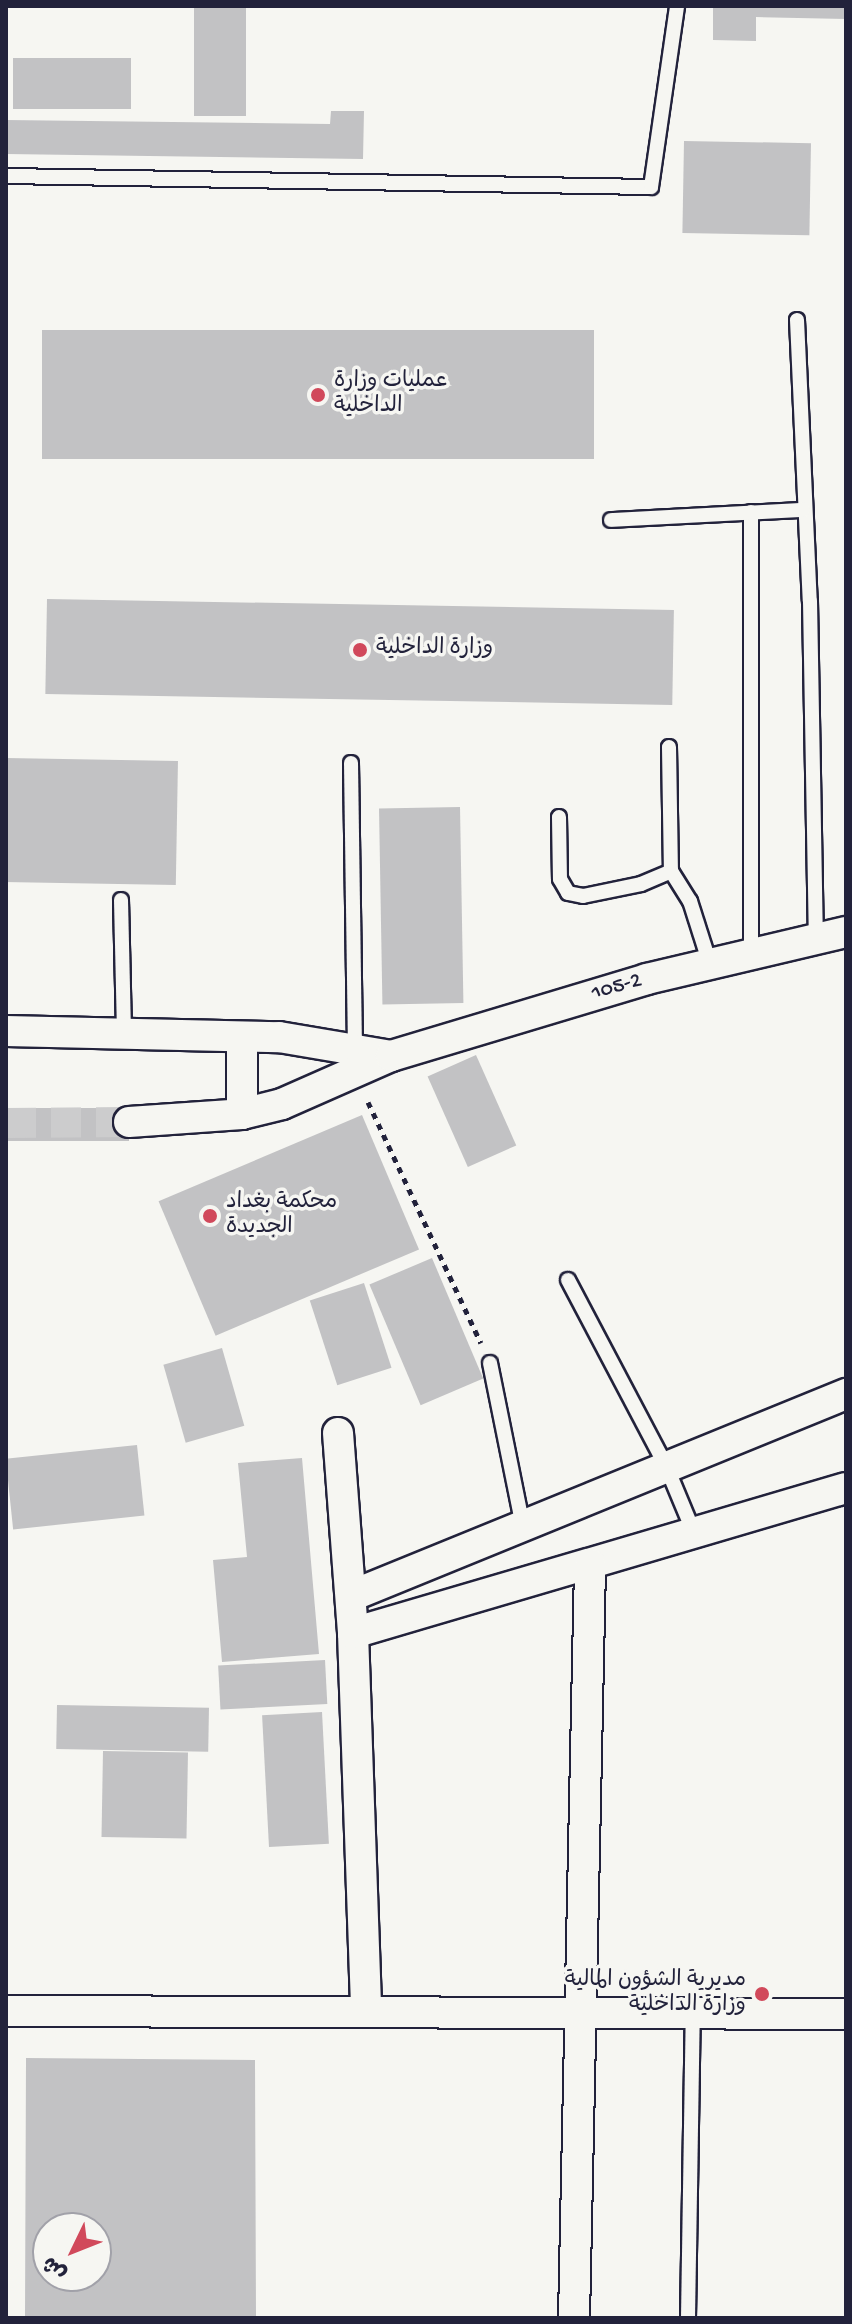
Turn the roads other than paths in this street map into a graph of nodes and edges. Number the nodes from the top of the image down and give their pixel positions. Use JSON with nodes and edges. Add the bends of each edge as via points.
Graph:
{"nodes":[{"id":1,"x":677,"y":6,"type":"edge"},
{"id":2,"x":6,"y":176,"type":"edge"},
{"id":3,"x":797,"y":320,"type":"dead end"},
{"id":4,"x":803,"y":510,"type":"junction"},
{"id":5,"x":751,"y":512,"type":"junction"},
{"id":6,"x":611,"y":520,"type":"dead end"},
{"id":7,"x":669,"y":747,"type":"dead end"},
{"id":8,"x":351,"y":763,"type":"dead end"},
{"id":9,"x":559,"y":817,"type":"dead end"},
{"id":10,"x":671,"y":871,"type":"junction"},
{"id":11,"x":121,"y":900,"type":"dead end"},
{"id":12,"x":846,"y":932,"type":"edge"},
{"id":13,"x":816,"y":938,"type":"junction"},
{"id":14,"x":751,"y":954,"type":"junction"},
{"id":15,"x":710,"y":964,"type":"junction"},
{"id":16,"x":6,"y":1031,"type":"edge"},
{"id":17,"x":124,"y":1033,"type":"junction"},
{"id":18,"x":242,"y":1037,"type":"junction"},
{"id":19,"x":355,"y":1061,"type":"junction"},
{"id":20,"x":242,"y":1114,"type":"junction"},
{"id":21,"x":129,"y":1122,"type":"tunnel mouth"},
{"id":22,"x":568,"y":1280,"type":"dead end"},
{"id":23,"x":490,"y":1363,"type":"road end"},
{"id":24,"x":846,"y":1394,"type":"edge"},
{"id":25,"x":338,"y":1433,"type":"dead end"},
{"id":26,"x":667,"y":1468,"type":"junction"},
{"id":27,"x":846,"y":1488,"type":"edge"},
{"id":28,"x":523,"y":1527,"type":"junction"},
{"id":29,"x":694,"y":1533,"type":"junction"},
{"id":30,"x":590,"y":1564,"type":"junction"},
{"id":31,"x":351,"y":1596,"type":"junction"},
{"id":32,"x":353,"y":1633,"type":"junction"},
{"id":33,"x":366,"y":2010,"type":"junction"},
{"id":34,"x":6,"y":2011,"type":"edge"},
{"id":35,"x":580,"y":2012,"type":"junction"},
{"id":36,"x":693,"y":2013,"type":"junction"},
{"id":37,"x":846,"y":2014,"type":"edge"},
{"id":38,"x":574,"y":2318,"type":"edge"},
{"id":39,"x":688,"y":2318,"type":"edge"}],
"edges":[{"from":1,"to":2,"type":"lane","via":[[651,187]]},
{"from":3,"to":4,"type":"lane"},
{"from":4,"to":5,"type":"lane"},
{"from":4,"to":13,"type":"lane","via":[[810,601]]},
{"from":5,"to":6,"type":"lane"},
{"from":5,"to":14,"type":"lane"},
{"from":7,"to":10,"type":"lane"},
{"from":8,"to":19,"type":"lane"},
{"from":9,"to":10,"type":"lane","via":[[560,879],[568,893],[583,896],[641,884]]},
{"from":10,"to":15,"type":"lane","via":[[690,901]]},
{"from":11,"to":17,"type":"lane"},
{"from":12,"to":13,"type":"street","name":"105-2"},
{"from":13,"to":14,"type":"street","name":"105-2"},
{"from":14,"to":15,"type":"street","name":"105-2"},
{"from":15,"to":19,"type":"street","name":"105-2","via":[[391,1056]]},
{"from":16,"to":17,"type":"street","name":"105-2"},
{"from":17,"to":18,"type":"street","name":"105-2"},
{"from":18,"to":19,"type":"street","name":"105-2"},
{"from":18,"to":20,"type":"street"},
{"from":19,"to":20,"type":"street"},
{"from":20,"to":21,"type":"street"},
{"from":22,"to":26,"type":"lane"},
{"from":23,"to":28,"type":"lane"},
{"from":24,"to":26,"type":"street"},
{"from":25,"to":31,"type":"street"},
{"from":26,"to":28,"type":"street"},
{"from":26,"to":29,"type":"lane"},
{"from":27,"to":29,"type":"street"},
{"from":28,"to":31,"type":"street"},
{"from":29,"to":30,"type":"street"},
{"from":30,"to":32,"type":"street"},
{"from":30,"to":35,"type":"street"},
{"from":31,"to":32,"type":"street"},
{"from":32,"to":33,"type":"street"},
{"from":33,"to":34,"type":"street"},
{"from":33,"to":35,"type":"street"},
{"from":35,"to":36,"type":"street"},
{"from":35,"to":38,"type":"street"},
{"from":36,"to":37,"type":"street"},
{"from":36,"to":39,"type":"lane"}]}
